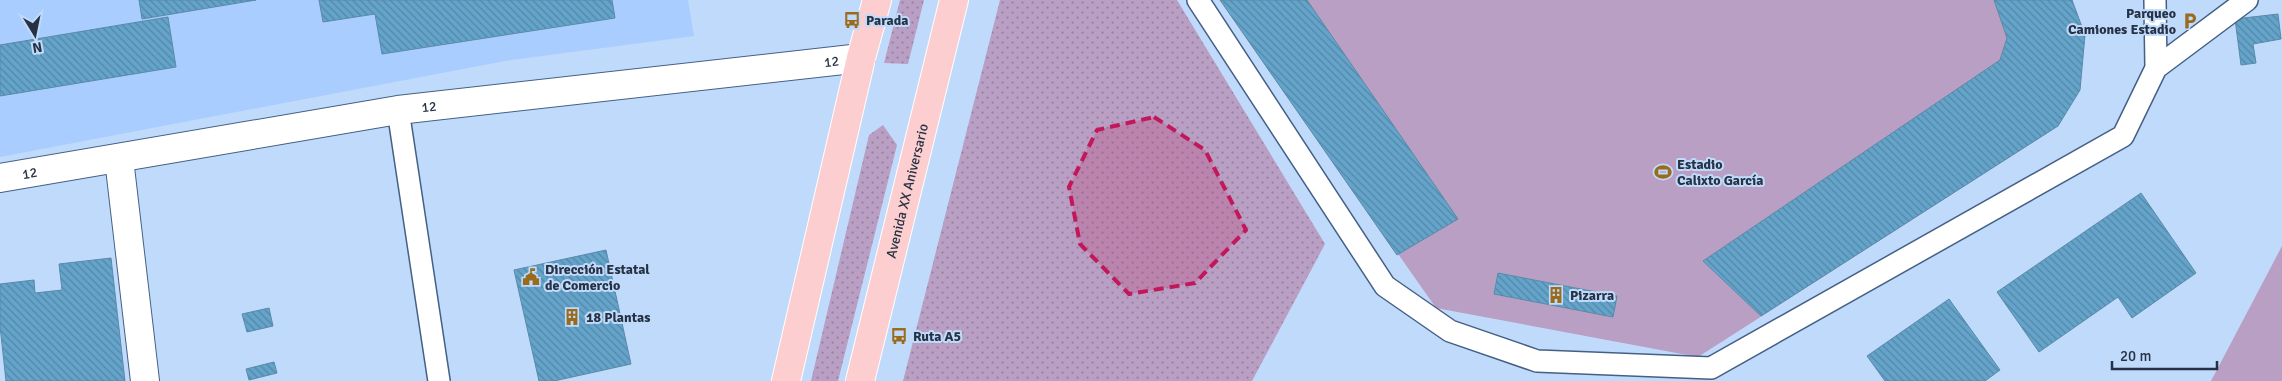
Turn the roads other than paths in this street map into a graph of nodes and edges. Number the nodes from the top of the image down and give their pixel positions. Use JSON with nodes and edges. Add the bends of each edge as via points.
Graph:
{"nodes":[{"id":1,"x":877,"y":0,"type":"edge"},
{"id":2,"x":954,"y":0,"type":"edge"},
{"id":3,"x":1198,"y":0,"type":"edge"},
{"id":4,"x":2155,"y":0,"type":"edge"},
{"id":5,"x":2247,"y":0,"type":"edge"},
{"id":6,"x":861,"y":58,"type":"junction"},
{"id":7,"x":2156,"y":68,"type":"junction"},
{"id":8,"x":398,"y":110,"type":"junction"},
{"id":9,"x":119,"y":159,"type":"junction"},
{"id":10,"x":0,"y":178,"type":"edge"},
{"id":11,"x":145,"y":381,"type":"edge"},
{"id":12,"x":439,"y":381,"type":"edge"},
{"id":13,"x":786,"y":381,"type":"edge"},
{"id":14,"x":860,"y":381,"type":"edge"}],
"edges":[{"from":1,"to":6,"type":"main road"},
{"from":2,"to":14,"type":"main road","name":"Avenida XX Aniversario"},
{"from":3,"to":7,"type":"lane","via":[[1386,286],[1450,331],[1537,361],[1711,368],[2123,136]]},
{"from":4,"to":7,"type":"lane"},
{"from":5,"to":7,"type":"lane"},
{"from":6,"to":8,"type":"street","name":"12"},
{"from":6,"to":13,"type":"main road"},
{"from":8,"to":9,"type":"street","name":"12"},
{"from":8,"to":12,"type":"lane"},
{"from":9,"to":10,"type":"street","name":"12"},
{"from":9,"to":11,"type":"street"}]}
